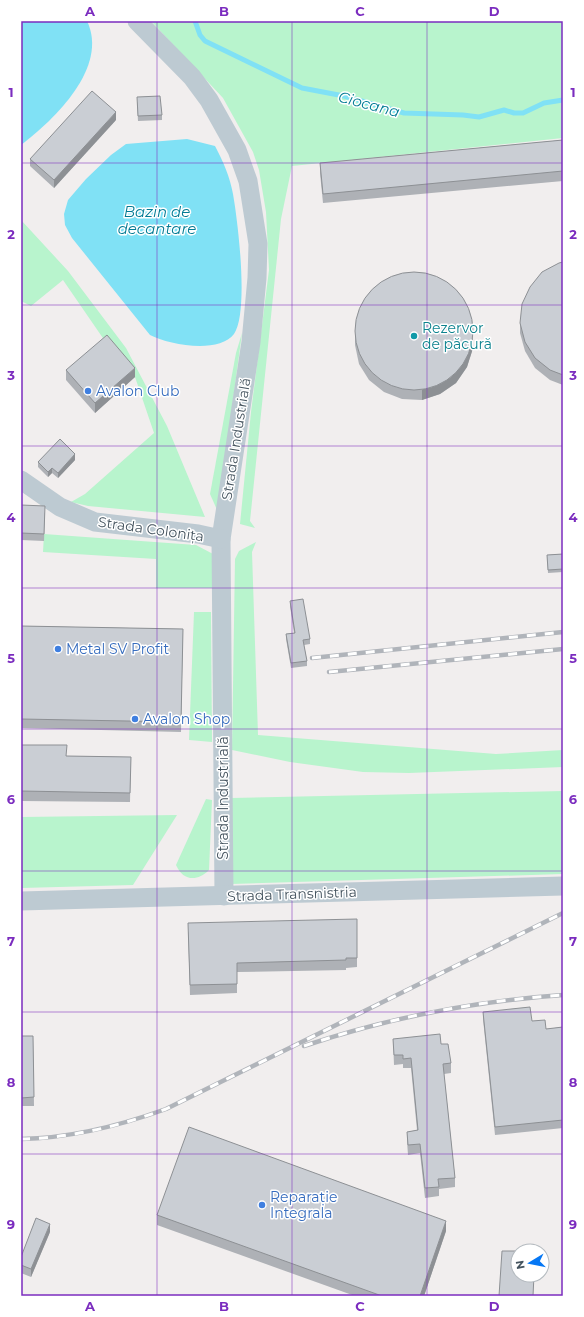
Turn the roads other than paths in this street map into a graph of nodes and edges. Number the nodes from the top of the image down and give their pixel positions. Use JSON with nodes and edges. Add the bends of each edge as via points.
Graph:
{"nodes":[{"id":1,"x":137,"y":21,"type":"edge"},
{"id":2,"x":21,"y":480,"type":"edge"},
{"id":3,"x":221,"y":539,"type":"junction"},
{"id":4,"x":563,"y":886,"type":"edge"},
{"id":5,"x":224,"y":896,"type":"junction"},
{"id":6,"x":21,"y":901,"type":"edge"}],
"edges":[{"from":1,"to":3,"type":"street","name":"Strada Industrială","via":[[192,77],[209,100],[237,150],[248,181],[254,216],[258,244],[251,342]]},
{"from":2,"to":3,"type":"street","name":"Strada Colonița","via":[[60,507],[95,522]]},
{"from":3,"to":5,"type":"street","name":"Strada Industrială"},
{"from":4,"to":5,"type":"street","name":"Strada Transnistria"},
{"from":5,"to":6,"type":"street","name":"Strada Transnistria"}]}
